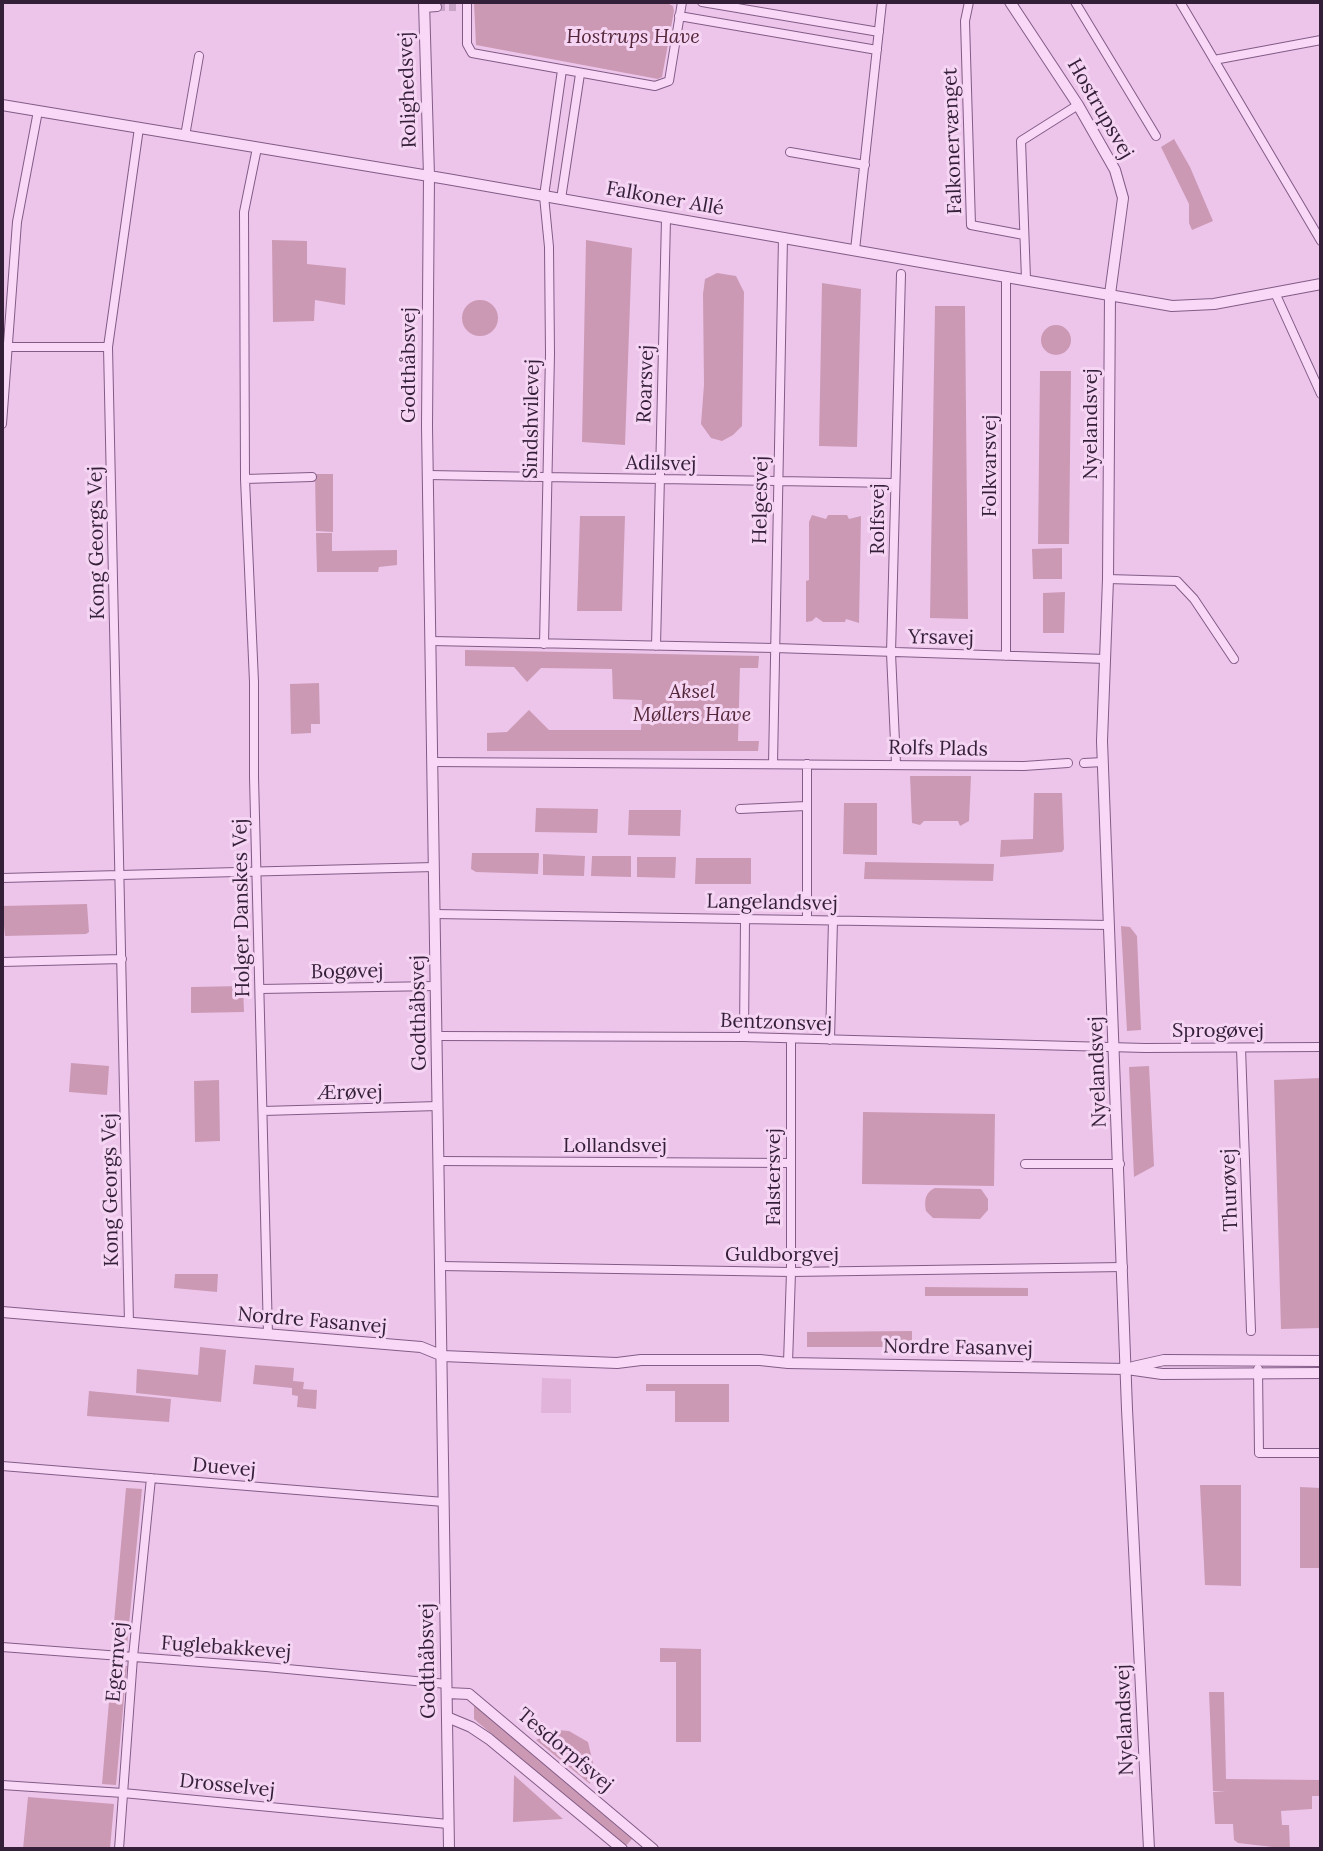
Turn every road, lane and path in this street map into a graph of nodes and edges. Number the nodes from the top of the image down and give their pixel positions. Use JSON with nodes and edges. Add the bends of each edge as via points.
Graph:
{"nodes":[{"id":1,"x":682,"y":2,"type":"edge"},
{"id":2,"x":702,"y":2,"type":"edge"},
{"id":3,"x":882,"y":2,"type":"edge"},
{"id":4,"x":969,"y":2,"type":"edge"},
{"id":5,"x":1010,"y":2,"type":"edge"},
{"id":6,"x":1075,"y":2,"type":"edge"},
{"id":7,"x":1180,"y":2,"type":"edge"},
{"id":8,"x":467,"y":4,"type":"edge"},
{"id":9,"x":424,"y":5,"type":"edge"},
{"id":10,"x":437,"y":7,"type":"dead end"},
{"id":11,"x":456,"y":7,"type":"dead end"},
{"id":12,"x":679,"y":16,"type":"junction"},
{"id":13,"x":879,"y":32,"type":"junction"},
{"id":14,"x":1321,"y":40,"type":"edge"},
{"id":15,"x":877,"y":50,"type":"junction"},
{"id":16,"x":199,"y":56,"type":"dead end"},
{"id":17,"x":1214,"y":60,"type":"junction"},
{"id":18,"x":562,"y":70,"type":"junction"},
{"id":19,"x":580,"y":74,"type":"junction"},
{"id":20,"x":2,"y":105,"type":"edge"},
{"id":21,"x":1078,"y":105,"type":"junction"},
{"id":22,"x":38,"y":111,"type":"junction"},
{"id":23,"x":139,"y":128,"type":"junction"},
{"id":24,"x":185,"y":136,"type":"junction"},
{"id":25,"x":1156,"y":136,"type":"dead end"},
{"id":26,"x":257,"y":148,"type":"junction"},
{"id":27,"x":790,"y":152,"type":"dead end"},
{"id":28,"x":865,"y":165,"type":"junction"},
{"id":29,"x":429,"y":176,"type":"junction"},
{"id":30,"x":544,"y":196,"type":"junction"},
{"id":31,"x":561,"y":199,"type":"junction"},
{"id":32,"x":666,"y":219,"type":"junction"},
{"id":33,"x":1024,"y":235,"type":"junction"},
{"id":34,"x":783,"y":237,"type":"junction"},
{"id":35,"x":1321,"y":241,"type":"edge"},
{"id":36,"x":855,"y":250,"type":"junction"},
{"id":37,"x":901,"y":274,"type":"dead end"},
{"id":38,"x":1006,"y":276,"type":"junction"},
{"id":39,"x":1026,"y":279,"type":"junction"},
{"id":40,"x":1321,"y":284,"type":"edge"},
{"id":41,"x":1110,"y":294,"type":"junction"},
{"id":42,"x":1276,"y":295,"type":"junction"},
{"id":43,"x":4,"y":347,"type":"edge"},
{"id":44,"x":108,"y":347,"type":"junction"},
{"id":45,"x":1321,"y":394,"type":"edge"},
{"id":46,"x":2,"y":424,"type":"edge"},
{"id":47,"x":428,"y":475,"type":"junction"},
{"id":48,"x":312,"y":477,"type":"dead end"},
{"id":49,"x":547,"y":477,"type":"junction"},
{"id":50,"x":245,"y":479,"type":"junction"},
{"id":51,"x":659,"y":480,"type":"junction"},
{"id":52,"x":778,"y":482,"type":"junction"},
{"id":53,"x":894,"y":483,"type":"junction"},
{"id":54,"x":1108,"y":579,"type":"junction"},
{"id":55,"x":431,"y":641,"type":"junction"},
{"id":56,"x":544,"y":644,"type":"junction"},
{"id":57,"x":656,"y":646,"type":"junction"},
{"id":58,"x":775,"y":648,"type":"junction"},
{"id":59,"x":891,"y":653,"type":"junction"},
{"id":60,"x":1006,"y":656,"type":"junction"},
{"id":61,"x":1106,"y":659,"type":"junction"},
{"id":62,"x":1234,"y":659,"type":"dead end"},
{"id":63,"x":434,"y":762,"type":"junction"},
{"id":64,"x":1103,"y":762,"type":"junction"},
{"id":65,"x":1068,"y":763,"type":"dead end"},
{"id":66,"x":1084,"y":763,"type":"dead end"},
{"id":67,"x":773,"y":764,"type":"junction"},
{"id":68,"x":807,"y":764,"type":"junction"},
{"id":69,"x":896,"y":764,"type":"junction"},
{"id":70,"x":806,"y":806,"type":"junction"},
{"id":71,"x":740,"y":809,"type":"dead end"},
{"id":72,"x":434,"y":867,"type":"junction"},
{"id":73,"x":257,"y":871,"type":"junction"},
{"id":74,"x":120,"y":875,"type":"junction"},
{"id":75,"x":2,"y":878,"type":"edge"},
{"id":76,"x":435,"y":914,"type":"junction"},
{"id":77,"x":745,"y":919,"type":"junction"},
{"id":78,"x":807,"y":919,"type":"junction"},
{"id":79,"x":833,"y":920,"type":"junction"},
{"id":80,"x":1109,"y":925,"type":"junction"},
{"id":81,"x":122,"y":959,"type":"junction"},
{"id":82,"x":2,"y":962,"type":"edge"},
{"id":83,"x":436,"y":986,"type":"junction"},
{"id":84,"x":260,"y":989,"type":"junction"},
{"id":85,"x":437,"y":1036,"type":"junction"},
{"id":86,"x":744,"y":1037,"type":"junction"},
{"id":87,"x":791,"y":1039,"type":"junction"},
{"id":88,"x":830,"y":1040,"type":"junction"},
{"id":89,"x":1115,"y":1045,"type":"junction"},
{"id":90,"x":1321,"y":1047,"type":"edge"},
{"id":91,"x":1241,"y":1048,"type":"junction"},
{"id":92,"x":438,"y":1106,"type":"junction"},
{"id":93,"x":263,"y":1111,"type":"junction"},
{"id":94,"x":439,"y":1161,"type":"junction"},
{"id":95,"x":790,"y":1163,"type":"junction"},
{"id":96,"x":1025,"y":1164,"type":"dead end"},
{"id":97,"x":1120,"y":1164,"type":"junction"},
{"id":98,"x":441,"y":1266,"type":"junction"},
{"id":99,"x":1123,"y":1267,"type":"junction"},
{"id":100,"x":791,"y":1272,"type":"junction"},
{"id":101,"x":2,"y":1312,"type":"edge"},
{"id":102,"x":129,"y":1323,"type":"junction"},
{"id":103,"x":1251,"y":1331,"type":"dead end"},
{"id":104,"x":268,"y":1335,"type":"junction"},
{"id":105,"x":443,"y":1356,"type":"junction"},
{"id":106,"x":1258,"y":1361,"type":"junction"},
{"id":107,"x":1321,"y":1361,"type":"edge"},
{"id":108,"x":788,"y":1363,"type":"junction"},
{"id":109,"x":1127,"y":1369,"type":"junction"},
{"id":110,"x":1258,"y":1373,"type":"junction"},
{"id":111,"x":1321,"y":1373,"type":"edge"},
{"id":112,"x":1321,"y":1453,"type":"edge"},
{"id":113,"x":2,"y":1466,"type":"edge"},
{"id":114,"x":151,"y":1478,"type":"junction"},
{"id":115,"x":444,"y":1502,"type":"junction"},
{"id":116,"x":2,"y":1647,"type":"edge"},
{"id":117,"x":133,"y":1657,"type":"junction"},
{"id":118,"x":447,"y":1688,"type":"junction"},
{"id":119,"x":447,"y":1717,"type":"junction"},
{"id":120,"x":2,"y":1785,"type":"edge"},
{"id":121,"x":123,"y":1793,"type":"junction"},
{"id":122,"x":448,"y":1824,"type":"junction"},
{"id":123,"x":119,"y":1849,"type":"edge"},
{"id":124,"x":449,"y":1849,"type":"edge"},
{"id":125,"x":622,"y":1849,"type":"edge"},
{"id":126,"x":653,"y":1849,"type":"edge"},
{"id":127,"x":1149,"y":1849,"type":"edge"}],
"edges":[{"from":1,"to":12,"type":"street"},
{"from":2,"to":13,"type":"street"},
{"from":3,"to":13,"type":"street"},
{"from":4,"to":33,"type":"street","name":"Falkonervænget","via":[[965,21],[971,225]]},
{"from":5,"to":21,"type":"street","name":"Hostrupsvej"},
{"from":6,"to":25,"type":"street"},
{"from":7,"to":17,"type":"street"},
{"from":8,"to":11,"type":"street"},
{"from":8,"to":18,"type":"street","via":[[467,44],[472,53]]},
{"from":9,"to":10,"type":"street"},
{"from":9,"to":29,"type":"street","name":"Rolighedsvej"},
{"from":12,"to":15,"type":"street"},
{"from":12,"to":19,"type":"street","via":[[669,81],[655,86]]},
{"from":13,"to":15,"type":"street"},
{"from":14,"to":17,"type":"street"},
{"from":15,"to":28,"type":"street"},
{"from":16,"to":24,"type":"street"},
{"from":17,"to":35,"type":"street"},
{"from":18,"to":19,"type":"street"},
{"from":18,"to":30,"type":"street"},
{"from":19,"to":31,"type":"street"},
{"from":20,"to":22,"type":"street","name":"Falkoner Allé"},
{"from":21,"to":33,"type":"street","via":[[1021,141]]},
{"from":21,"to":41,"type":"street","name":"Hostrupsvej","via":[[1121,186]]},
{"from":22,"to":23,"type":"street","name":"Falkoner Allé"},
{"from":22,"to":43,"type":"street","via":[[17,222]]},
{"from":23,"to":24,"type":"street","name":"Falkoner Allé"},
{"from":23,"to":44,"type":"street","name":"Kong Georgs Vej"},
{"from":24,"to":26,"type":"street","name":"Falkoner Allé"},
{"from":26,"to":29,"type":"street","name":"Falkoner Allé"},
{"from":26,"to":50,"type":"street","name":"Holger Danskes Vej","via":[[244,212]]},
{"from":27,"to":28,"type":"street"},
{"from":28,"to":36,"type":"street"},
{"from":29,"to":30,"type":"street","name":"Falkoner Allé"},
{"from":29,"to":47,"type":"street","name":"Godthåbsvej"},
{"from":30,"to":31,"type":"street","name":"Falkoner Allé"},
{"from":30,"to":49,"type":"street","name":"Sindshvilevej","via":[[549,247]]},
{"from":31,"to":32,"type":"street","name":"Falkoner Allé"},
{"from":32,"to":34,"type":"street","name":"Falkoner Allé"},
{"from":32,"to":51,"type":"street","name":"Roarsvej"},
{"from":33,"to":39,"type":"street"},
{"from":34,"to":36,"type":"street","name":"Falkoner Allé"},
{"from":34,"to":52,"type":"street","name":"Helgesvej"},
{"from":36,"to":38,"type":"street","name":"Falkoner Allé"},
{"from":37,"to":53,"type":"street","name":"Rolfsvej"},
{"from":38,"to":39,"type":"street","name":"Falkoner Allé"},
{"from":38,"to":60,"type":"street","name":"Folkvarsvej"},
{"from":39,"to":41,"type":"street","name":"Falkoner Allé"},
{"from":40,"to":42,"type":"street","name":"Falkoner Allé"},
{"from":41,"to":42,"type":"street","name":"Falkoner Allé","via":[[1193,307]]},
{"from":41,"to":54,"type":"street","name":"Nyelandsvej"},
{"from":42,"to":45,"type":"street"},
{"from":43,"to":44,"type":"street"},
{"from":43,"to":46,"type":"street"},
{"from":44,"to":74,"type":"street","name":"Kong Georgs Vej"},
{"from":47,"to":49,"type":"street","name":"Adilsvej"},
{"from":47,"to":55,"type":"street","name":"Godthåbsvej"},
{"from":48,"to":50,"type":"street"},
{"from":49,"to":51,"type":"street","name":"Adilsvej"},
{"from":49,"to":56,"type":"street","name":"Sindshvilevej"},
{"from":50,"to":73,"type":"street","name":"Holger Danskes Vej"},
{"from":51,"to":52,"type":"street","name":"Adilsvej"},
{"from":51,"to":57,"type":"street","name":"Roarsvej"},
{"from":52,"to":53,"type":"street","name":"Adilsvej"},
{"from":52,"to":58,"type":"street","name":"Helgesvej"},
{"from":53,"to":59,"type":"street","name":"Rolfsvej"},
{"from":54,"to":61,"type":"street","name":"Nyelandsvej"},
{"from":54,"to":62,"type":"street","via":[[1177,581]]},
{"from":55,"to":56,"type":"street"},
{"from":55,"to":63,"type":"street","name":"Godthåbsvej"},
{"from":56,"to":57,"type":"street"},
{"from":57,"to":58,"type":"street"},
{"from":58,"to":59,"type":"street","name":"Yrsavej"},
{"from":58,"to":67,"type":"street","name":"Helgesvej"},
{"from":59,"to":60,"type":"street","name":"Yrsavej"},
{"from":59,"to":69,"type":"street","name":"Rolfsvej"},
{"from":60,"to":61,"type":"street","name":"Yrsavej"},
{"from":61,"to":64,"type":"street","name":"Nyelandsvej"},
{"from":63,"to":67,"type":"street"},
{"from":63,"to":72,"type":"street","name":"Godthåbsvej"},
{"from":64,"to":66,"type":"street"},
{"from":64,"to":80,"type":"street","name":"Nyelandsvej"},
{"from":65,"to":69,"type":"street","name":"Rolfs Plads"},
{"from":67,"to":68,"type":"street"},
{"from":68,"to":69,"type":"street","name":"Rolfs Plads"},
{"from":68,"to":70,"type":"street"},
{"from":70,"to":71,"type":"street"},
{"from":70,"to":78,"type":"street"},
{"from":72,"to":73,"type":"street"},
{"from":72,"to":76,"type":"street","name":"Godthåbsvej"},
{"from":73,"to":74,"type":"street"},
{"from":73,"to":84,"type":"street","name":"Holger Danskes Vej"},
{"from":74,"to":75,"type":"street"},
{"from":74,"to":81,"type":"street","name":"Kong Georgs Vej"},
{"from":76,"to":77,"type":"street","name":"Langelandsvej"},
{"from":76,"to":83,"type":"street","name":"Godthåbsvej"},
{"from":77,"to":78,"type":"street","name":"Langelandsvej"},
{"from":77,"to":86,"type":"street"},
{"from":78,"to":79,"type":"street","name":"Langelandsvej"},
{"from":79,"to":80,"type":"street","name":"Langelandsvej"},
{"from":79,"to":88,"type":"street"},
{"from":80,"to":89,"type":"street","name":"Nyelandsvej"},
{"from":81,"to":82,"type":"street"},
{"from":81,"to":102,"type":"street","name":"Kong Georgs Vej"},
{"from":83,"to":84,"type":"street","name":"Bogøvej"},
{"from":83,"to":85,"type":"street","name":"Godthåbsvej"},
{"from":84,"to":93,"type":"street","name":"Holger Danskes Vej"},
{"from":85,"to":86,"type":"street","name":"Bentzonsvej"},
{"from":85,"to":92,"type":"street","name":"Godthåbsvej"},
{"from":86,"to":87,"type":"street","name":"Bentzonsvej"},
{"from":87,"to":88,"type":"street","name":"Bentzonsvej"},
{"from":87,"to":95,"type":"street","name":"Falstersvej"},
{"from":88,"to":89,"type":"street","name":"Bentzonsvej"},
{"from":89,"to":91,"type":"street","name":"Sprogøvej"},
{"from":89,"to":97,"type":"street","name":"Nyelandsvej"},
{"from":90,"to":91,"type":"street","name":"Sprogøvej"},
{"from":91,"to":103,"type":"street","name":"Thurøvej"},
{"from":92,"to":93,"type":"street","name":"Ærøvej"},
{"from":92,"to":94,"type":"street","name":"Godthåbsvej"},
{"from":93,"to":104,"type":"street","name":"Holger Danskes Vej"},
{"from":94,"to":95,"type":"street","name":"Lollandsvej"},
{"from":94,"to":98,"type":"street","name":"Godthåbsvej"},
{"from":95,"to":100,"type":"street","name":"Falstersvej"},
{"from":96,"to":97,"type":"street"},
{"from":97,"to":99,"type":"street","name":"Nyelandsvej"},
{"from":98,"to":100,"type":"street","name":"Guldborgvej"},
{"from":98,"to":105,"type":"street","name":"Godthåbsvej"},
{"from":99,"to":100,"type":"street","name":"Guldborgvej"},
{"from":99,"to":109,"type":"street","name":"Nyelandsvej"},
{"from":100,"to":108,"type":"street","name":"Falstersvej"},
{"from":101,"to":102,"type":"street","name":"Nordre Fasanvej"},
{"from":102,"to":104,"type":"street","name":"Nordre Fasanvej"},
{"from":104,"to":105,"type":"street","name":"Nordre Fasanvej","via":[[421,1347]]},
{"from":105,"to":108,"type":"street","name":"Nordre Fasanvej","via":[[641,1366]]},
{"from":105,"to":115,"type":"street","name":"Godthåbsvej"},
{"from":106,"to":107,"type":"street","name":"Nordre Fasanvej"},
{"from":106,"to":109,"type":"street","name":"Nordre Fasanvej","via":[[1164,1360]]},
{"from":106,"to":110,"type":"street"},
{"from":108,"to":109,"type":"street","name":"Nordre Fasanvej"},
{"from":109,"to":110,"type":"street","name":"Nordre Fasanvej"},
{"from":109,"to":127,"type":"street","name":"Nyelandsvej"},
{"from":110,"to":111,"type":"street","name":"Nordre Fasanvej"},
{"from":110,"to":112,"type":"street","via":[[1259,1453]]},
{"from":113,"to":114,"type":"street","name":"Duevej"},
{"from":114,"to":115,"type":"street","name":"Duevej"},
{"from":114,"to":117,"type":"street","name":"Egernvej"},
{"from":115,"to":118,"type":"street","name":"Godthåbsvej"},
{"from":116,"to":117,"type":"street","name":"Fuglebakkevej"},
{"from":117,"to":118,"type":"street","name":"Fuglebakkevej"},
{"from":117,"to":121,"type":"street","name":"Egernvej"},
{"from":118,"to":119,"type":"street","name":"Godthåbsvej"},
{"from":118,"to":126,"type":"street","name":"Tesdorpfsvej","via":[[469,1694]]},
{"from":119,"to":122,"type":"street","name":"Godthåbsvej"},
{"from":119,"to":125,"type":"street","name":"Tesdorpfsvej","via":[[489,1739]]},
{"from":120,"to":121,"type":"street","name":"Drosselvej"},
{"from":121,"to":122,"type":"street","name":"Drosselvej"},
{"from":121,"to":123,"type":"street","name":"Egernvej"},
{"from":122,"to":124,"type":"street","name":"Godthåbsvej"}]}
